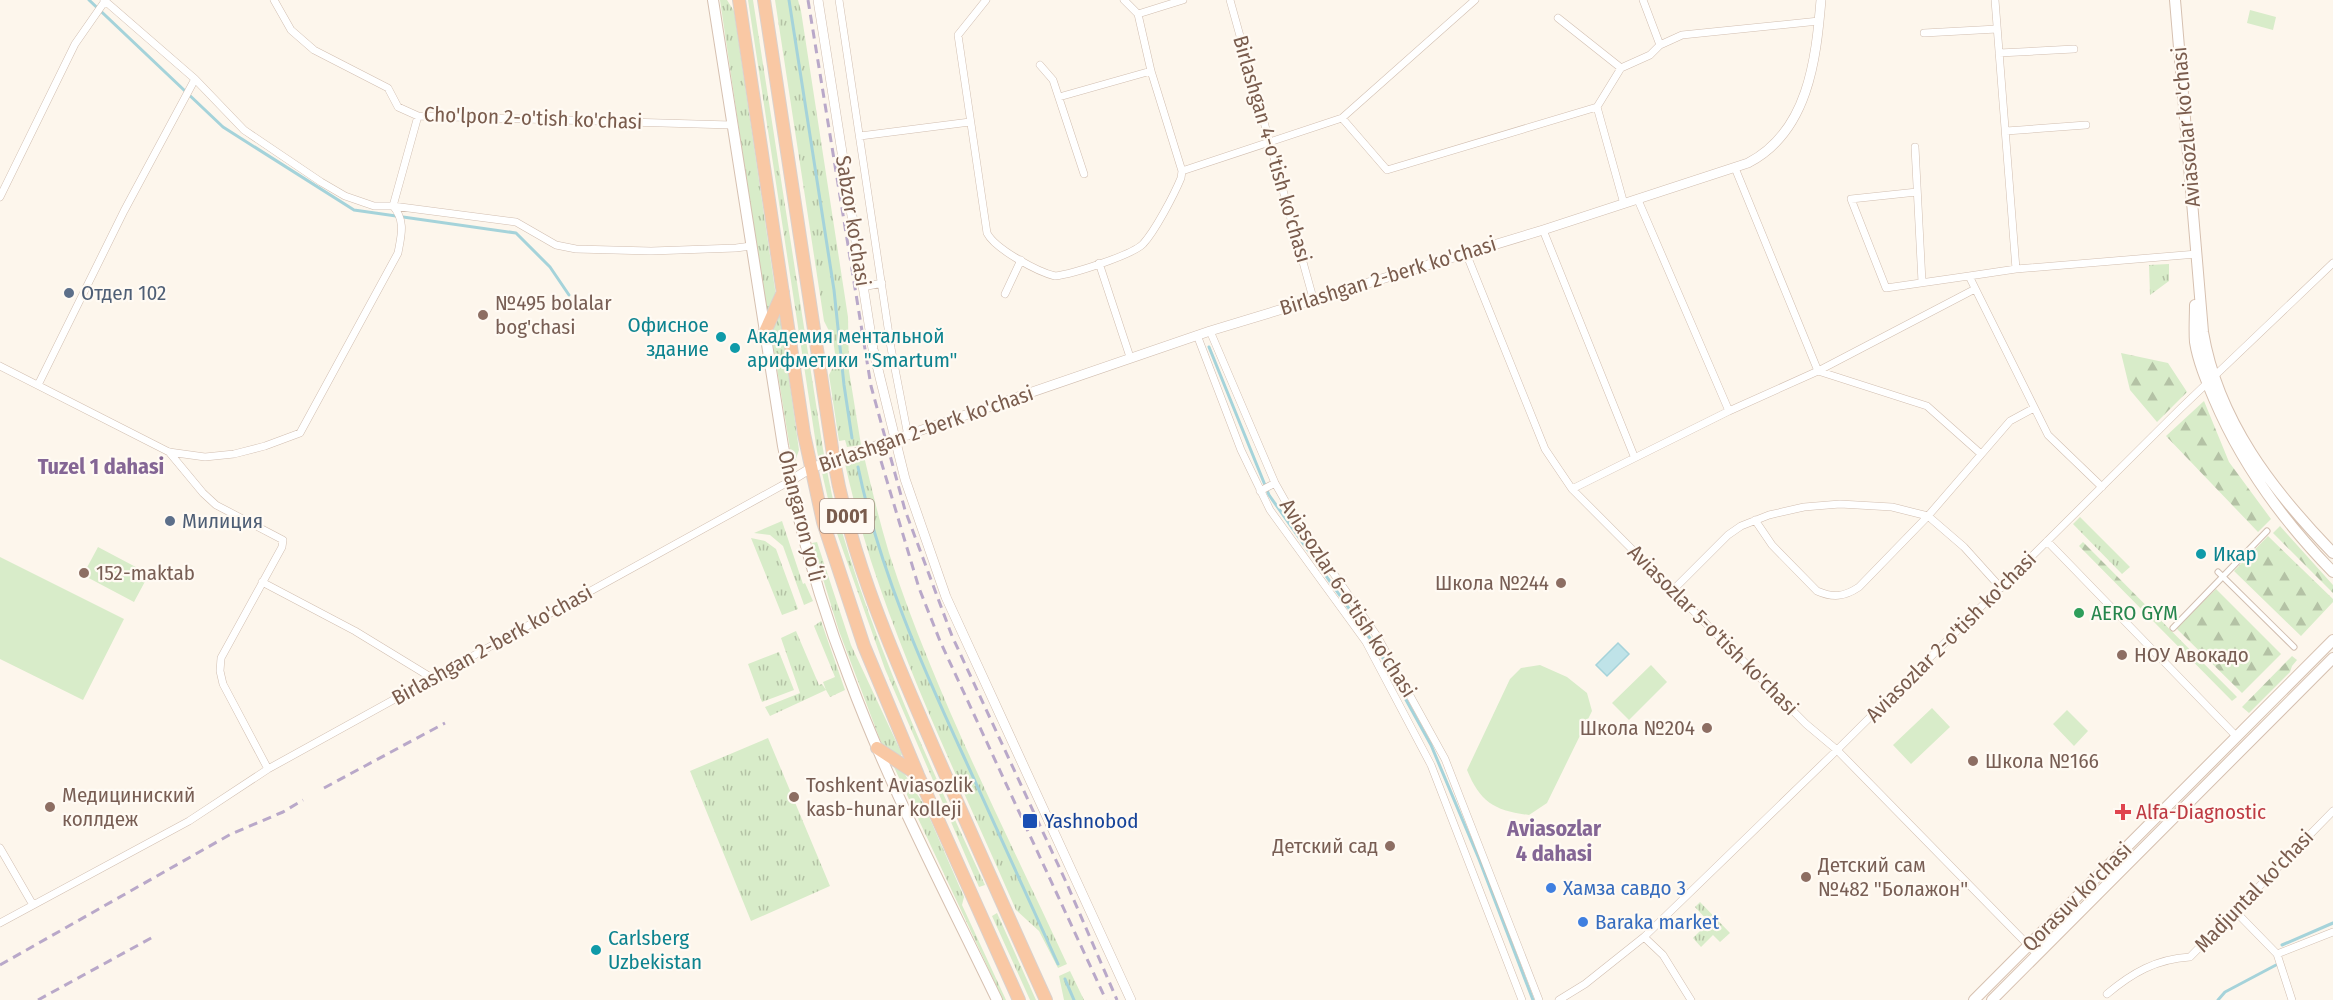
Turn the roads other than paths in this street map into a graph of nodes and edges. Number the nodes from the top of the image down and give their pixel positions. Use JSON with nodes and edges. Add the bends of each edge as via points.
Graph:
{"nodes":[{"id":1,"x":274,"y":0,"type":"edge"},
{"id":2,"x":713,"y":0,"type":"edge"},
{"id":3,"x":739,"y":0,"type":"edge"},
{"id":4,"x":764,"y":0,"type":"edge"},
{"id":5,"x":818,"y":0,"type":"edge"},
{"id":6,"x":839,"y":0,"type":"edge"},
{"id":7,"x":1124,"y":0,"type":"edge"},
{"id":8,"x":1183,"y":0,"type":"edge"},
{"id":9,"x":1230,"y":0,"type":"edge"},
{"id":10,"x":1475,"y":0,"type":"edge"},
{"id":11,"x":1643,"y":0,"type":"edge"},
{"id":12,"x":1821,"y":0,"type":"edge"},
{"id":13,"x":1995,"y":0,"type":"edge"},
{"id":14,"x":2175,"y":0,"type":"edge"},
{"id":15,"x":982,"y":1,"type":"edge"},
{"id":16,"x":103,"y":2,"type":"edge"},
{"id":17,"x":1138,"y":14,"type":"junction"},
{"id":18,"x":1558,"y":18,"type":"dead end"},
{"id":19,"x":1819,"y":21,"type":"junction"},
{"id":20,"x":1997,"y":29,"type":"junction"},
{"id":21,"x":1924,"y":33,"type":"dead end"},
{"id":22,"x":1660,"y":45,"type":"junction"},
{"id":23,"x":2074,"y":49,"type":"dead end"},
{"id":24,"x":1999,"y":53,"type":"junction"},
{"id":25,"x":1040,"y":65,"type":"dead end"},
{"id":26,"x":1622,"y":68,"type":"junction"},
{"id":27,"x":1151,"y":71,"type":"junction"},
{"id":28,"x":193,"y":82,"type":"junction"},
{"id":29,"x":1059,"y":97,"type":"junction"},
{"id":30,"x":1597,"y":107,"type":"junction"},
{"id":31,"x":418,"y":116,"type":"junction"},
{"id":32,"x":1342,"y":118,"type":"junction"},
{"id":33,"x":970,"y":122,"type":"junction"},
{"id":34,"x":731,"y":124,"type":"junction"},
{"id":35,"x":2086,"y":125,"type":"dead end"},
{"id":36,"x":2006,"y":131,"type":"junction"},
{"id":37,"x":860,"y":135,"type":"junction"},
{"id":38,"x":1270,"y":142,"type":"junction"},
{"id":39,"x":1915,"y":147,"type":"dead end"},
{"id":40,"x":1735,"y":168,"type":"junction"},
{"id":41,"x":1182,"y":171,"type":"junction"},
{"id":42,"x":1084,"y":174,"type":"dead end"},
{"id":43,"x":1917,"y":192,"type":"junction"},
{"id":44,"x":0,"y":197,"type":"edge"},
{"id":45,"x":1638,"y":200,"type":"junction"},
{"id":46,"x":1624,"y":204,"type":"junction"},
{"id":47,"x":393,"y":206,"type":"junction"},
{"id":48,"x":1543,"y":230,"type":"junction"},
{"id":49,"x":751,"y":246,"type":"junction"},
{"id":50,"x":1467,"y":253,"type":"junction"},
{"id":51,"x":2197,"y":254,"type":"junction"},
{"id":52,"x":1021,"y":260,"type":"junction"},
{"id":53,"x":2333,"y":262,"type":"edge"},
{"id":54,"x":1099,"y":263,"type":"junction"},
{"id":55,"x":2016,"y":269,"type":"junction"},
{"id":56,"x":1969,"y":276,"type":"junction"},
{"id":57,"x":1922,"y":282,"type":"junction"},
{"id":58,"x":882,"y":284,"type":"junction"},
{"id":59,"x":863,"y":286,"type":"junction"},
{"id":60,"x":1975,"y":289,"type":"junction"},
{"id":61,"x":783,"y":291,"type":"junction"},
{"id":62,"x":1005,"y":294,"type":"dead end"},
{"id":63,"x":1314,"y":298,"type":"junction"},
{"id":64,"x":1210,"y":330,"type":"junction"},
{"id":65,"x":764,"y":334,"type":"junction"},
{"id":66,"x":1197,"y":335,"type":"junction"},
{"id":67,"x":1130,"y":357,"type":"junction"},
{"id":68,"x":0,"y":366,"type":"edge"},
{"id":69,"x":1818,"y":371,"type":"junction"},
{"id":70,"x":2211,"y":379,"type":"junction"},
{"id":71,"x":38,"y":385,"type":"junction"},
{"id":72,"x":2034,"y":408,"type":"junction"},
{"id":73,"x":1729,"y":411,"type":"junction"},
{"id":74,"x":908,"y":436,"type":"junction"},
{"id":75,"x":894,"y":441,"type":"junction"},
{"id":76,"x":169,"y":452,"type":"junction"},
{"id":77,"x":1981,"y":454,"type":"junction"},
{"id":78,"x":1634,"y":456,"type":"junction"},
{"id":79,"x":834,"y":460,"type":"junction"},
{"id":80,"x":811,"y":468,"type":"junction"},
{"id":81,"x":790,"y":480,"type":"junction"},
{"id":82,"x":2102,"y":487,"type":"junction"},
{"id":83,"x":1267,"y":488,"type":"junction"},
{"id":84,"x":1572,"y":489,"type":"junction"},
{"id":85,"x":1928,"y":516,"type":"junction"},
{"id":86,"x":1755,"y":520,"type":"junction"},
{"id":87,"x":2267,"y":531,"type":"dead end"},
{"id":88,"x":2047,"y":541,"type":"junction"},
{"id":89,"x":2333,"y":554,"type":"edge"},
{"id":90,"x":2218,"y":572,"type":"dead end"},
{"id":91,"x":2333,"y":572,"type":"edge"},
{"id":92,"x":2223,"y":576,"type":"junction"},
{"id":93,"x":262,"y":582,"type":"junction"},
{"id":94,"x":2001,"y":588,"type":"junction"},
{"id":95,"x":1674,"y":589,"type":"junction"},
{"id":96,"x":2173,"y":628,"type":"dead end"},
{"id":97,"x":2333,"y":640,"type":"edge"},
{"id":98,"x":2294,"y":647,"type":"dead end"},
{"id":99,"x":2333,"y":658,"type":"edge"},
{"id":100,"x":432,"y":678,"type":"junction"},
{"id":101,"x":2237,"y":737,"type":"junction"},
{"id":102,"x":1427,"y":738,"type":"junction"},
{"id":103,"x":877,"y":748,"type":"junction"},
{"id":104,"x":1837,"y":750,"type":"junction"},
{"id":105,"x":268,"y":769,"type":"junction"},
{"id":106,"x":918,"y":775,"type":"junction"},
{"id":107,"x":2333,"y":811,"type":"edge"},
{"id":108,"x":0,"y":848,"type":"edge"},
{"id":109,"x":992,"y":880,"type":"junction"},
{"id":110,"x":975,"y":902,"type":"junction"},
{"id":111,"x":33,"y":905,"type":"junction"},
{"id":112,"x":2236,"y":912,"type":"junction"},
{"id":113,"x":0,"y":923,"type":"edge"},
{"id":114,"x":2333,"y":932,"type":"edge"},
{"id":115,"x":1644,"y":937,"type":"junction"},
{"id":116,"x":1511,"y":945,"type":"junction"},
{"id":117,"x":2029,"y":945,"type":"junction"},
{"id":118,"x":2037,"y":954,"type":"junction"},
{"id":119,"x":2277,"y":954,"type":"junction"},
{"id":120,"x":2107,"y":994,"type":"dead end"},
{"id":121,"x":997,"y":1000,"type":"edge"},
{"id":122,"x":1020,"y":1000,"type":"edge"},
{"id":123,"x":1046,"y":1000,"type":"edge"},
{"id":124,"x":1131,"y":1000,"type":"edge"},
{"id":125,"x":1522,"y":1000,"type":"edge"},
{"id":126,"x":1539,"y":1000,"type":"edge"},
{"id":127,"x":1559,"y":1000,"type":"edge"},
{"id":128,"x":1690,"y":1000,"type":"edge"},
{"id":129,"x":1974,"y":1000,"type":"edge"},
{"id":130,"x":1992,"y":1000,"type":"edge"},
{"id":131,"x":2292,"y":1000,"type":"edge"}],
"edges":[{"from":1,"to":31,"type":"street","name":"Cho'lpon 2-o'tish ko'chasi","via":[[291,30],[314,50],[388,88],[398,107]]},
{"from":2,"to":34,"type":"main road","name":"Ohangaron yoʻli"},
{"from":3,"to":61,"type":"highway","name":"Ohangaron yoʻli","number":"D001"},
{"from":4,"to":79,"type":"highway","number":"D001"},
{"from":5,"to":59,"type":"street","name":"Sabzor ko'chasi"},
{"from":6,"to":37,"type":"street"},
{"from":7,"to":17,"type":"street"},
{"from":8,"to":17,"type":"street"},
{"from":9,"to":38,"type":"street","name":"Birlashgan 4-o'tish ko'chasi"},
{"from":10,"to":32,"type":"street"},
{"from":11,"to":22,"type":"street"},
{"from":12,"to":19,"type":"street","name":"Birlashgan 2-berk ko'chasi"},
{"from":13,"to":20,"type":"street"},
{"from":14,"to":51,"type":"main road","name":"Aviasozlar ko'chasi"},
{"from":15,"to":33,"type":"street","via":[[958,35]]},
{"from":16,"to":28,"type":"street"},
{"from":16,"to":44,"type":"street","via":[[75,44]]},
{"from":17,"to":27,"type":"street"},
{"from":18,"to":26,"type":"street"},
{"from":19,"to":22,"type":"street","via":[[1682,35]]},
{"from":19,"to":40,"type":"street","name":"Birlashgan 2-berk ko'chasi","via":[[1816,55],[1789,126],[1769,150]]},
{"from":20,"to":21,"type":"street"},
{"from":20,"to":24,"type":"street"},
{"from":22,"to":26,"type":"street","via":[[1650,55]]},
{"from":23,"to":24,"type":"street"},
{"from":24,"to":36,"type":"street"},
{"from":25,"to":29,"type":"street","via":[[1053,80]]},
{"from":26,"to":30,"type":"street"},
{"from":27,"to":29,"type":"street"},
{"from":27,"to":41,"type":"street"},
{"from":28,"to":47,"type":"street","via":[[244,130],[321,182],[374,206]]},
{"from":28,"to":71,"type":"street"},
{"from":29,"to":42,"type":"street"},
{"from":30,"to":32,"type":"street","via":[[1387,170]]},
{"from":30,"to":46,"type":"street"},
{"from":31,"to":34,"type":"street","name":"Cho'lpon 2-o'tish ko'chasi"},
{"from":31,"to":47,"type":"street"},
{"from":32,"to":38,"type":"street"},
{"from":33,"to":37,"type":"street"},
{"from":33,"to":52,"type":"street","via":[[987,233]]},
{"from":34,"to":49,"type":"main road","name":"Ohangaron yoʻli"},
{"from":35,"to":36,"type":"street"},
{"from":36,"to":55,"type":"street"},
{"from":37,"to":58,"type":"street"},
{"from":38,"to":41,"type":"street"},
{"from":38,"to":63,"type":"street","name":"Birlashgan 4-o'tish ko'chasi"},
{"from":39,"to":43,"type":"street"},
{"from":40,"to":45,"type":"street","name":"Birlashgan 2-berk ko'chasi"},
{"from":40,"to":69,"type":"street"},
{"from":41,"to":54,"type":"street","via":[[1144,243]]},
{"from":43,"to":57,"type":"street"},
{"from":43,"to":57,"type":"street","via":[[1851,200],[1886,288]]},
{"from":45,"to":46,"type":"street","name":"Birlashgan 2-berk ko'chasi"},
{"from":45,"to":73,"type":"street"},
{"from":46,"to":48,"type":"street","name":"Birlashgan 2-berk ko'chasi"},
{"from":47,"to":49,"type":"street","via":[[516,222],[556,245],[576,249],[651,251]]},
{"from":47,"to":76,"type":"street","via":[[402,224],[398,253],[300,433],[234,454],[205,457]]},
{"from":48,"to":50,"type":"street","name":"Birlashgan 2-berk ko'chasi"},
{"from":48,"to":78,"type":"street"},
{"from":49,"to":65,"type":"main road","name":"Ohangaron yoʻli"},
{"from":50,"to":63,"type":"street","name":"Birlashgan 2-berk ko'chasi"},
{"from":50,"to":84,"type":"street","name":"Aviasozlar 5-o'tish ko'chasi","via":[[1545,449]]},
{"from":51,"to":55,"type":"street"},
{"from":51,"to":70,"type":"main road","name":"Aviasozlar ko'chasi","via":[[2195,334],[2199,357]]},
{"from":52,"to":54,"type":"street","via":[[1055,276]]},
{"from":52,"to":62,"type":"street"},
{"from":53,"to":70,"type":"street","name":"Aviasozlar 2-o'tish ko'chasi"},
{"from":54,"to":67,"type":"street"},
{"from":55,"to":56,"type":"street"},
{"from":56,"to":57,"type":"street"},
{"from":56,"to":60,"type":"street"},
{"from":58,"to":59,"type":"street"},
{"from":58,"to":74,"type":"street"},
{"from":59,"to":75,"type":"street","name":"Sabzor ko'chasi"},
{"from":60,"to":69,"type":"street"},
{"from":60,"to":72,"type":"street"},
{"from":61,"to":65,"type":"highway"},
{"from":61,"to":80,"type":"highway","name":"Ohangaron yoʻli","number":"D001"},
{"from":63,"to":64,"type":"street","name":"Birlashgan 2-berk ko'chasi"},
{"from":64,"to":66,"type":"street","name":"Birlashgan 2-berk ko'chasi"},
{"from":64,"to":83,"type":"street","name":"Aviasozlar 6-o'tish ko'chasi"},
{"from":65,"to":81,"type":"main road","name":"Ohangaron yoʻli"},
{"from":66,"to":67,"type":"street","name":"Birlashgan 2-berk ko'chasi"},
{"from":66,"to":83,"type":"street","name":"Aviasozlar 6-o'tish ko'chasi","via":[[1240,450]]},
{"from":67,"to":74,"type":"street","name":"Birlashgan 2-berk ko'chasi"},
{"from":68,"to":71,"type":"street"},
{"from":69,"to":73,"type":"street"},
{"from":69,"to":77,"type":"street","via":[[1927,406]]},
{"from":70,"to":82,"type":"street","name":"Aviasozlar 2-o'tish ko'chasi"},
{"from":70,"to":89,"type":"main road","name":"Aviasozlar ko'chasi","via":[[2268,480]]},
{"from":70,"to":91,"type":"main road","name":"Aviasozlar ko'chasi","via":[[2227,427],[2262,488],[2285,520]]},
{"from":71,"to":76,"type":"street"},
{"from":72,"to":77,"type":"street","via":[[2010,421]]},
{"from":72,"to":82,"type":"street","via":[[2048,435]]},
{"from":73,"to":78,"type":"street"},
{"from":74,"to":75,"type":"street","name":"Birlashgan 2-berk ko'chasi"},
{"from":75,"to":79,"type":"street","name":"Birlashgan 2-berk ko'chasi"},
{"from":75,"to":124,"type":"street","name":"Sabzor ko'chasi","via":[[946,597]]},
{"from":76,"to":93,"type":"street","via":[[216,505],[283,540]]},
{"from":77,"to":85,"type":"street"},
{"from":78,"to":84,"type":"street"},
{"from":79,"to":80,"type":"street","name":"Birlashgan 2-berk ko'chasi"},
{"from":79,"to":109,"type":"highway","number":"D001","via":[[850,527],[878,612]]},
{"from":80,"to":81,"type":"street","name":"Birlashgan 2-berk ko'chasi"},
{"from":80,"to":106,"type":"highway","name":"Ohangaron yoʻli","number":"D001","via":[[823,522],[852,613]]},
{"from":81,"to":100,"type":"street","name":"Birlashgan 2-berk ko'chasi"},
{"from":81,"to":103,"type":"main road","name":"Ohangaron yoʻli","via":[[810,562],[836,643]]},
{"from":82,"to":88,"type":"street","name":"Aviasozlar 2-o'tish ko'chasi"},
{"from":83,"to":102,"type":"street","name":"Aviasozlar 6-o'tish ko'chasi","via":[[1277,519],[1366,642]]},
{"from":83,"to":102,"type":"street","name":"Aviasozlar 6-o'tish ko'chasi","via":[[1293,515],[1377,636]]},
{"from":84,"to":95,"type":"street","name":"Aviasozlar 5-o'tish ko'chasi"},
{"from":85,"to":86,"type":"street","via":[[1892,507],[1840,504],[1804,507]]},
{"from":85,"to":86,"type":"street","via":[[1859,587],[1838,597],[1817,591],[1772,545]]},
{"from":85,"to":94,"type":"street","via":[[1964,547]]},
{"from":86,"to":95,"type":"street","via":[[1728,535]]},
{"from":87,"to":92,"type":"street"},
{"from":88,"to":94,"type":"street","name":"Aviasozlar 2-o'tish ko'chasi"},
{"from":88,"to":101,"type":"street"},
{"from":90,"to":92,"type":"street"},
{"from":92,"to":96,"type":"street"},
{"from":92,"to":98,"type":"street"},
{"from":93,"to":100,"type":"street","via":[[355,631]]},
{"from":93,"to":105,"type":"street","via":[[221,658],[220,671]]},
{"from":94,"to":104,"type":"street","name":"Aviasozlar 2-o'tish ko'chasi"},
{"from":95,"to":104,"type":"street","name":"Aviasozlar 5-o'tish ko'chasi","via":[[1806,724]]},
{"from":97,"to":101,"type":"main road","name":"Qorasuv ko'chasi"},
{"from":99,"to":118,"type":"main road","name":"Qorasuv ko'chasi"},
{"from":100,"to":105,"type":"street","name":"Birlashgan 2-berk ko'chasi"},
{"from":101,"to":117,"type":"main road","name":"Qorasuv ko'chasi"},
{"from":102,"to":116,"type":"street","name":"Aviasozlar 6-o'tish ko'chasi","via":[[1441,786]]},
{"from":102,"to":116,"type":"street","name":"Aviasozlar 6-o'tish ko'chasi","via":[[1456,783]]},
{"from":103,"to":106,"type":"highway"},
{"from":103,"to":121,"type":"main road","name":"Ohangaron yoʻli"},
{"from":104,"to":115,"type":"street","name":"Aviasozlar 2-o'tish ko'chasi"},
{"from":104,"to":117,"type":"street","name":"Aviasozlar 5-o'tish ko'chasi"},
{"from":105,"to":111,"type":"street","name":"Birlashgan 2-berk ko'chasi","via":[[189,821]]},
{"from":106,"to":110,"type":"highway","name":"Ohangaron yoʻli","number":"D001"},
{"from":107,"to":112,"type":"street","name":"Madjuntal ko'chasi"},
{"from":108,"to":111,"type":"street"},
{"from":109,"to":110,"type":"highway","via":[[990,898]]},
{"from":109,"to":123,"type":"highway","number":"D001"},
{"from":110,"to":122,"type":"highway","name":"Ohangaron yoʻli","number":"D001"},
{"from":111,"to":113,"type":"street","name":"Birlashgan 2-berk ko'chasi"},
{"from":112,"to":119,"type":"street"},
{"from":112,"to":120,"type":"street","name":"Madjuntal ko'chasi","via":[[2190,957],[2167,958],[2126,978]]},
{"from":114,"to":119,"type":"street"},
{"from":115,"to":127,"type":"street","name":"Aviasozlar 2-o'tish ko'chasi"},
{"from":115,"to":128,"type":"street","via":[[1663,955]]},
{"from":116,"to":125,"type":"street","name":"Aviasozlar 6-o'tish ko'chasi"},
{"from":116,"to":126,"type":"street","name":"Aviasozlar 6-o'tish ko'chasi"},
{"from":117,"to":118,"type":"street","name":"Aviasozlar 5-o'tish ko'chasi"},
{"from":117,"to":129,"type":"main road","name":"Qorasuv ko'chasi"},
{"from":118,"to":130,"type":"main road","name":"Qorasuv ko'chasi"},
{"from":119,"to":131,"type":"street"}]}
